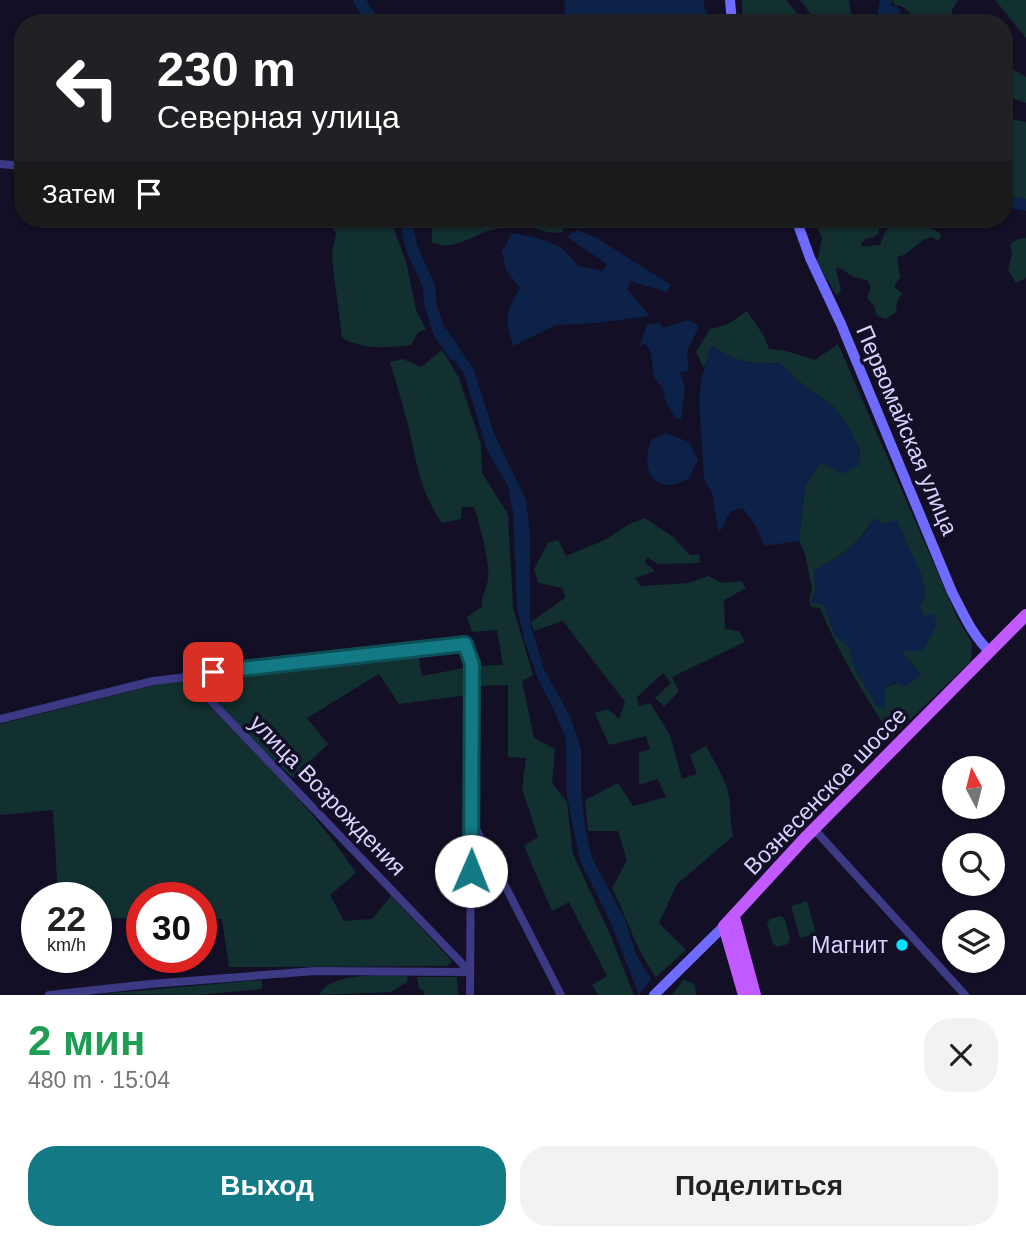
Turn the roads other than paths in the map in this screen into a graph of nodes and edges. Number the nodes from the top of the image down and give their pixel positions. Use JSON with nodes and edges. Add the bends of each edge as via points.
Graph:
{"nodes":[{"id":1,"x":799,"y":228,"type":"edge"},
{"id":2,"x":1026,"y":615,"type":"edge"},
{"id":3,"x":990,"y":652,"type":"junction"},
{"id":4,"x":186,"y":676,"type":"junction"},
{"id":5,"x":0,"y":719,"type":"edge"},
{"id":6,"x":472,"y":821,"type":"junction"},
{"id":7,"x":814,"y":829,"type":"junction"},
{"id":8,"x":729,"y":921,"type":"junction"},
{"id":9,"x":470,"y":972,"type":"junction"},
{"id":10,"x":49,"y":995,"type":"edge"},
{"id":11,"x":470,"y":995,"type":"edge"},
{"id":12,"x":561,"y":995,"type":"edge"},
{"id":13,"x":654,"y":995,"type":"edge"},
{"id":14,"x":744,"y":995,"type":"edge"},
{"id":15,"x":755,"y":995,"type":"edge"},
{"id":16,"x":965,"y":995,"type":"edge"}],
"edges":[{"from":1,"to":3,"type":"street","name":"Первомайская улица","via":[[953,594]]},
{"from":2,"to":3,"type":"main road","name":"Вознесенское шоссе"},
{"from":3,"to":7,"type":"main road","name":"Вознесенское шоссе"},
{"from":4,"to":5,"type":"street"},
{"from":4,"to":6,"type":"street","via":[[465,644],[472,664]]},
{"from":4,"to":9,"type":"street","name":"улица Возрождения"},
{"from":6,"to":9,"type":"street"},
{"from":6,"to":12,"type":"street"},
{"from":7,"to":8,"type":"main road","name":"Вознесенское шоссе"},
{"from":7,"to":16,"type":"street"},
{"from":8,"to":13,"type":"street","name":"Вознесенское шоссе"},
{"from":8,"to":14,"type":"main road"},
{"from":8,"to":15,"type":"main road"},
{"from":9,"to":10,"type":"street","via":[[314,971]]},
{"from":9,"to":11,"type":"street"}]}
